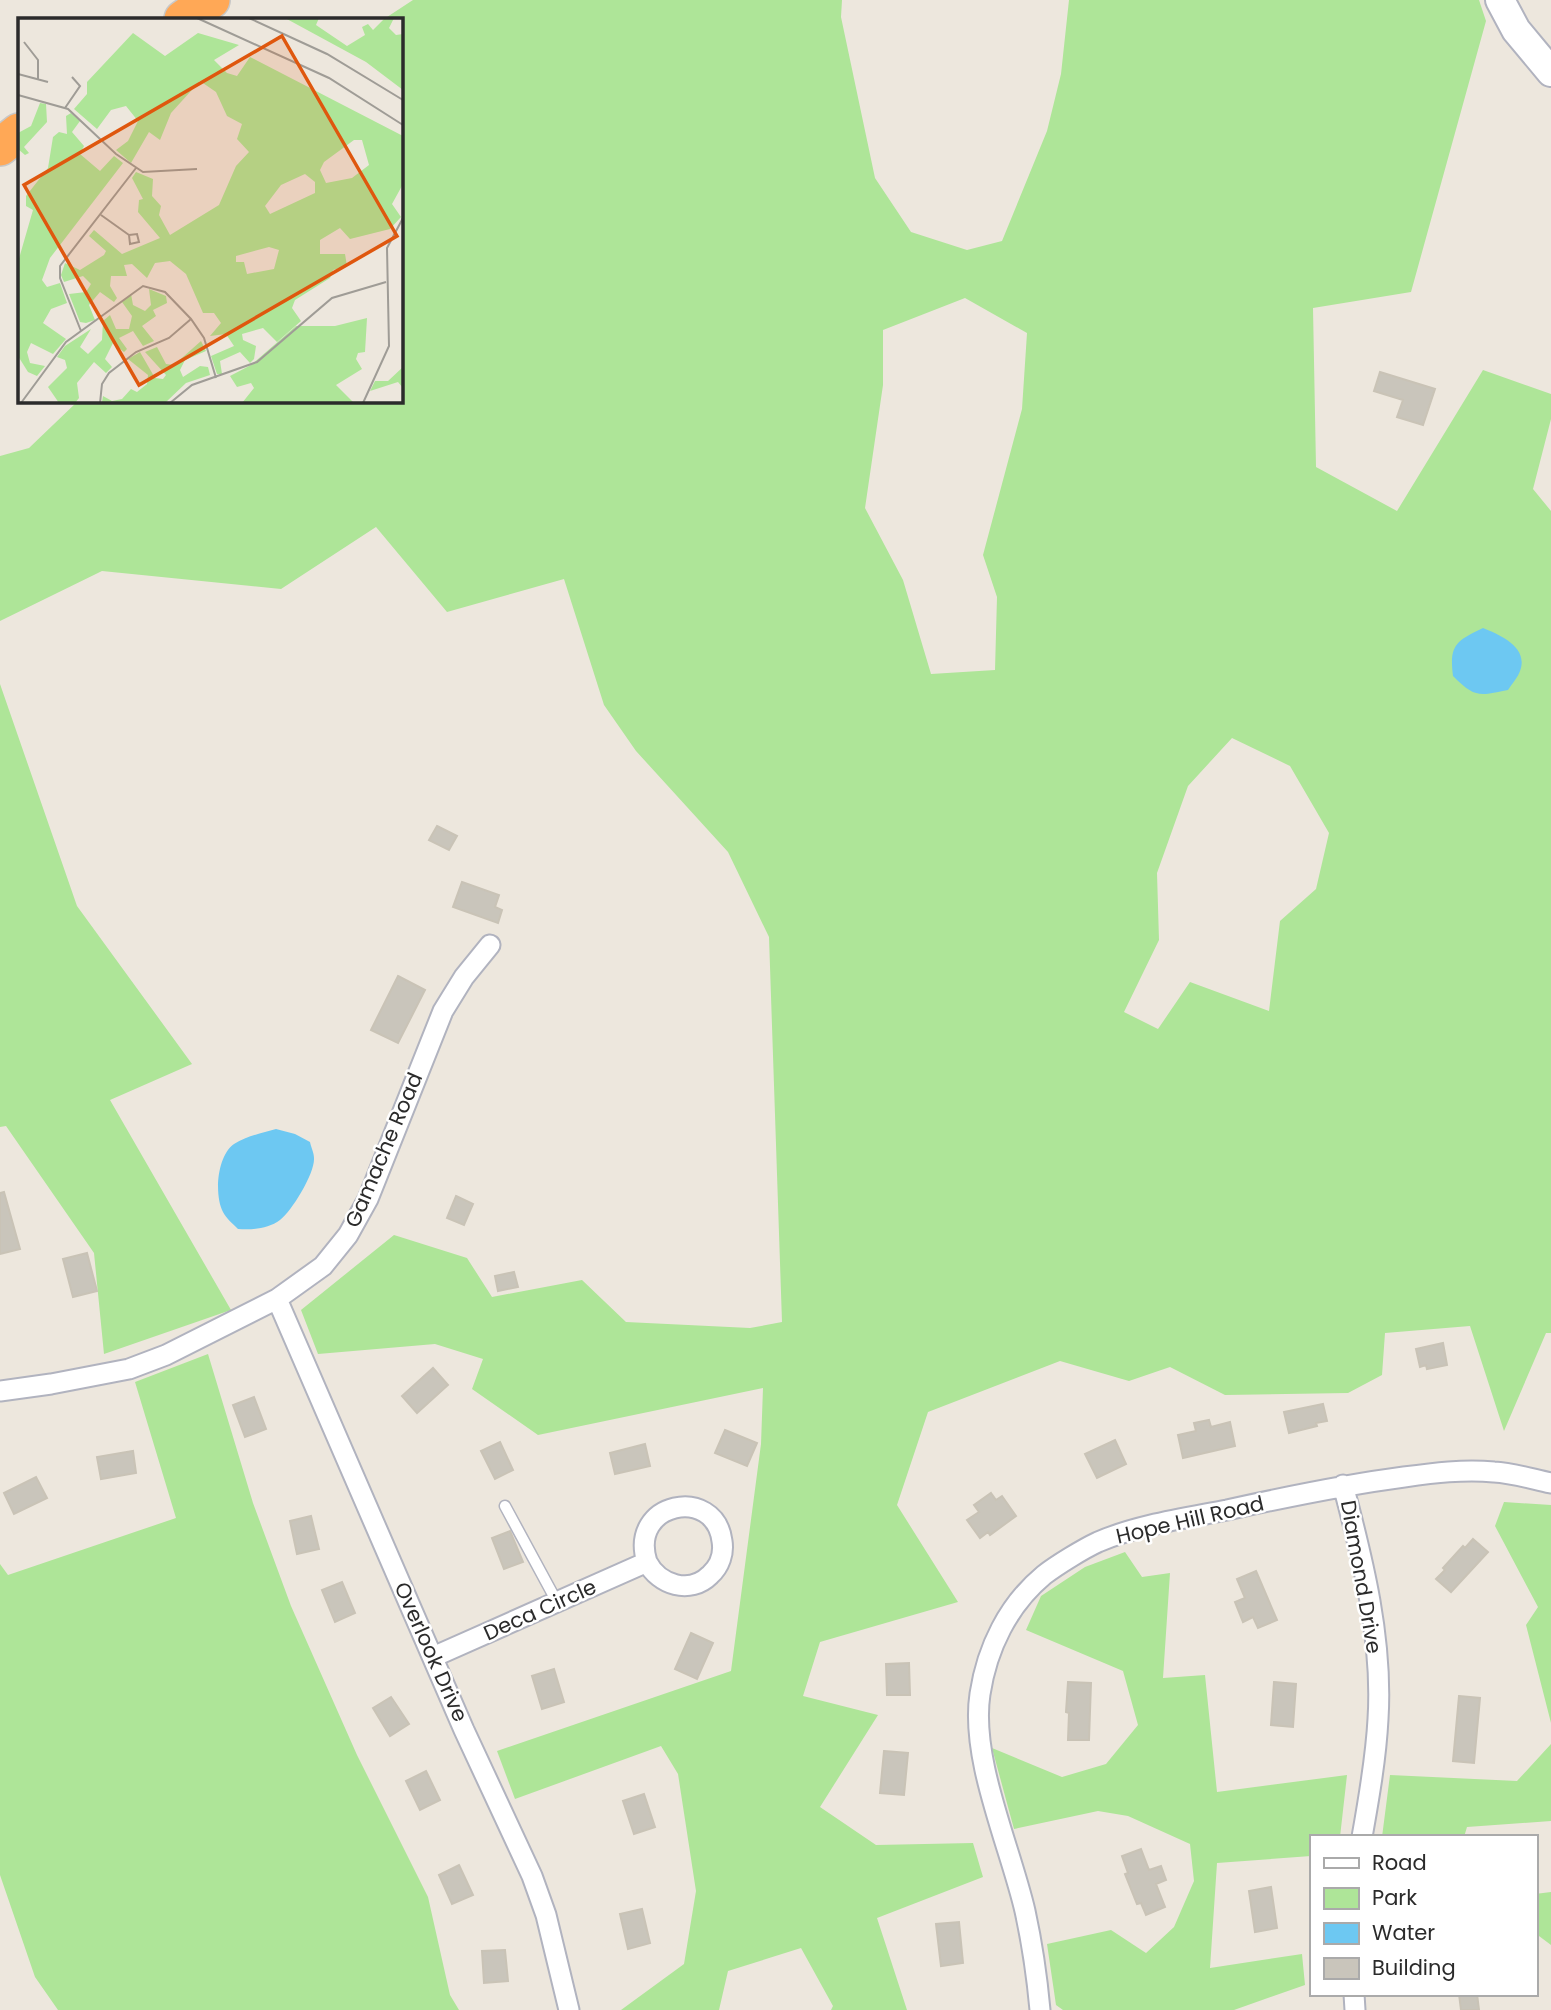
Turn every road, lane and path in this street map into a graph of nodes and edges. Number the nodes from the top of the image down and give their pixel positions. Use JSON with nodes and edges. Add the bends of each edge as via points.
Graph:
{"nodes":[{"id":1,"x":211,"y":0,"type":"edge"},
{"id":2,"x":1500,"y":0,"type":"edge"},
{"id":3,"x":184,"y":18,"type":"edge"},
{"id":4,"x":1551,"y":72,"type":"edge"},
{"id":5,"x":18,"y":133,"type":"edge"},
{"id":6,"x":0,"y":147,"type":"edge"},
{"id":7,"x":490,"y":945,"type":"dead end"},
{"id":8,"x":277,"y":1299,"type":"junction"},
{"id":9,"x":0,"y":1391,"type":"edge"},
{"id":10,"x":1551,"y":1483,"type":"edge"},
{"id":11,"x":1343,"y":1485,"type":"junction"},
{"id":12,"x":505,"y":1506,"type":"dead end"},
{"id":13,"x":647,"y":1562,"type":"junction"},
{"id":14,"x":557,"y":1602,"type":"junction"},
{"id":15,"x":433,"y":1657,"type":"junction"},
{"id":16,"x":1362,"y":1835,"type":"edge"},
{"id":17,"x":569,"y":2010,"type":"edge"},
{"id":18,"x":1040,"y":2010,"type":"edge"}],
"edges":[{"from":1,"to":3,"type":"highway"},
{"from":2,"to":4,"type":"street","via":[[1516,30]]},
{"from":5,"to":6,"type":"highway"},
{"from":7,"to":8,"type":"street","name":"Gamache Road","via":[[443,1011],[368,1199],[348,1235],[323,1266]]},
{"from":8,"to":9,"type":"street","name":"Gamache Road","via":[[129,1370]]},
{"from":8,"to":15,"type":"street","name":"Overlook Drive"},
{"from":10,"to":11,"type":"street","name":"Hope Hill Road","via":[[1494,1472],[1443,1472]]},
{"from":11,"to":16,"type":"street","name":"Diamond Drive","via":[[1366,1582],[1378,1678],[1379,1718]]},
{"from":11,"to":18,"type":"street","name":"Hope Hill Road","via":[[1098,1542],[1046,1573],[1006,1618],[989,1655],[980,1694],[979,1734],[1025,1910]]},
{"from":12,"to":14,"type":"lane"},
{"from":13,"to":13,"type":"street","via":[[668,1583],[699,1583],[720,1561],[720,1530],[698,1509],[682,1506],[667,1510],[646,1532]]},
{"from":13,"to":14,"type":"street","name":"Deca Circle"},
{"from":14,"to":15,"type":"street","name":"Deca Circle"},
{"from":15,"to":17,"type":"street","name":"Overlook Drive","via":[[532,1876]]}]}
